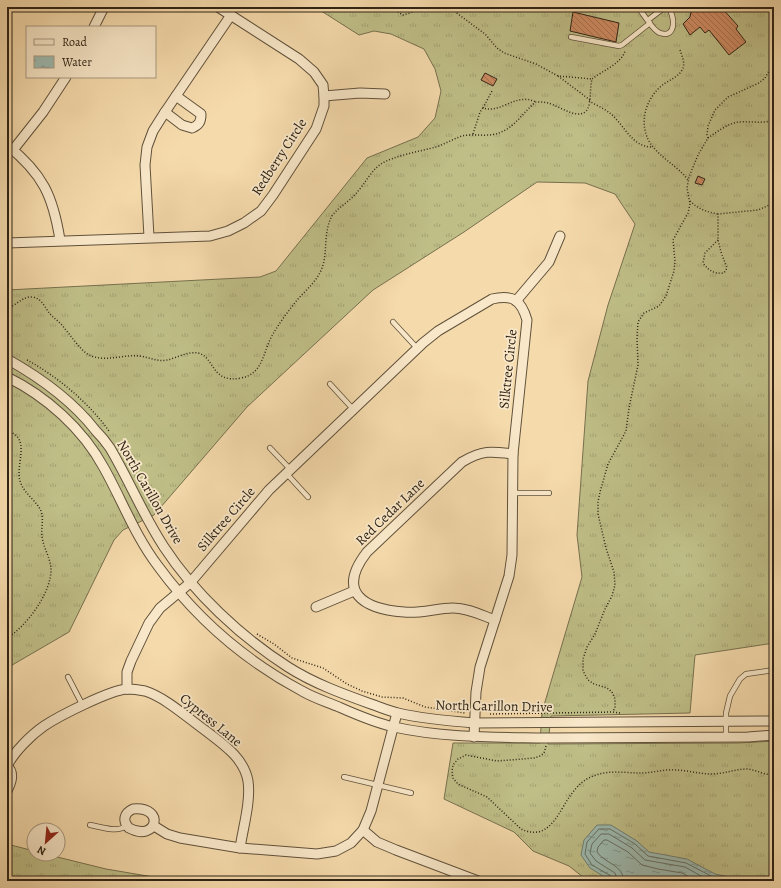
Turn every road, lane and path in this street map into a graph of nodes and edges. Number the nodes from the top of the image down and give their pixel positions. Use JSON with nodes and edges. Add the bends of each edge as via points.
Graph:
{"nodes":[{"id":1,"x":104,"y":7,"type":"edge"},
{"id":2,"x":218,"y":7,"type":"edge"},
{"id":3,"x":390,"y":7,"type":"edge"},
{"id":4,"x":424,"y":7,"type":"edge"},
{"id":5,"x":450,"y":7,"type":"edge"},
{"id":6,"x":638,"y":7,"type":"edge"},
{"id":7,"x":665,"y":7,"type":"edge"},
{"id":8,"x":668,"y":7,"type":"edge"},
{"id":9,"x":231,"y":15,"type":"junction"},
{"id":10,"x":649,"y":21,"type":"junction"},
{"id":11,"x":94,"y":26,"type":"edge"},
{"id":12,"x":571,"y":37,"type":"dead end"},
{"id":13,"x":629,"y":40,"type":"junction"},
{"id":14,"x":680,"y":50,"type":"dead end"},
{"id":15,"x":774,"y":62,"type":"edge"},
{"id":16,"x":558,"y":76,"type":"junction"},
{"id":17,"x":65,"y":78,"type":"edge"},
{"id":18,"x":592,"y":79,"type":"junction"},
{"id":19,"x":492,"y":90,"type":"dead end"},
{"id":20,"x":385,"y":94,"type":"dead end"},
{"id":21,"x":176,"y":96,"type":"junction"},
{"id":22,"x":324,"y":96,"type":"junction"},
{"id":23,"x":590,"y":100,"type":"junction"},
{"id":24,"x":536,"y":102,"type":"junction"},
{"id":25,"x":483,"y":108,"type":"junction"},
{"id":26,"x":165,"y":112,"type":"junction"},
{"id":27,"x":774,"y":120,"type":"edge"},
{"id":28,"x":473,"y":135,"type":"junction"},
{"id":29,"x":708,"y":138,"type":"junction"},
{"id":30,"x":652,"y":147,"type":"junction"},
{"id":31,"x":10,"y":148,"type":"edge"},
{"id":32,"x":689,"y":181,"type":"junction"},
{"id":33,"x":689,"y":200,"type":"junction"},
{"id":34,"x":774,"y":204,"type":"edge"},
{"id":35,"x":718,"y":214,"type":"junction"},
{"id":36,"x":560,"y":236,"type":"dead end"},
{"id":37,"x":149,"y":237,"type":"junction"},
{"id":38,"x":60,"y":240,"type":"junction"},
{"id":39,"x":718,"y":240,"type":"junction"},
{"id":40,"x":7,"y":243,"type":"edge"},
{"id":41,"x":516,"y":301,"type":"junction"},
{"id":42,"x":7,"y":309,"type":"edge"},
{"id":43,"x":393,"y":322,"type":"dead end"},
{"id":44,"x":417,"y":348,"type":"junction"},
{"id":45,"x":7,"y":359,"type":"edge"},
{"id":46,"x":7,"y":377,"type":"edge"},
{"id":47,"x":330,"y":384,"type":"dead end"},
{"id":48,"x":353,"y":409,"type":"junction"},
{"id":49,"x":7,"y":431,"type":"edge"},
{"id":50,"x":270,"y":448,"type":"dead end"},
{"id":51,"x":513,"y":454,"type":"junction"},
{"id":52,"x":288,"y":471,"type":"junction"},
{"id":53,"x":513,"y":493,"type":"junction"},
{"id":54,"x":549,"y":493,"type":"dead end"},
{"id":55,"x":308,"y":497,"type":"dead end"},
{"id":56,"x":190,"y":583,"type":"junction"},
{"id":57,"x":354,"y":591,"type":"junction"},
{"id":58,"x":179,"y":592,"type":"junction"},
{"id":59,"x":316,"y":607,"type":"dead end"},
{"id":60,"x":494,"y":620,"type":"junction"},
{"id":61,"x":256,"y":633,"type":"dead end"},
{"id":62,"x":7,"y":638,"type":"edge"},
{"id":63,"x":774,"y":670,"type":"edge"},
{"id":64,"x":68,"y":676,"type":"dead end"},
{"id":65,"x":127,"y":689,"type":"junction"},
{"id":66,"x":388,"y":698,"type":"junction"},
{"id":67,"x":387,"y":702,"type":"dead end"},
{"id":68,"x":83,"y":706,"type":"junction"},
{"id":69,"x":613,"y":712,"type":"junction"},
{"id":70,"x":397,"y":713,"type":"junction"},
{"id":71,"x":467,"y":713,"type":"dead end"},
{"id":72,"x":621,"y":713,"type":"dead end"},
{"id":73,"x":486,"y":714,"type":"dead end"},
{"id":74,"x":774,"y":721,"type":"edge"},
{"id":75,"x":475,"y":722,"type":"junction"},
{"id":76,"x":726,"y":722,"type":"junction"},
{"id":77,"x":393,"y":727,"type":"junction"},
{"id":78,"x":774,"y":735,"type":"edge"},
{"id":79,"x":474,"y":737,"type":"junction"},
{"id":80,"x":726,"y":737,"type":"junction"},
{"id":81,"x":546,"y":742,"type":"dead end"},
{"id":82,"x":7,"y":766,"type":"edge"},
{"id":83,"x":774,"y":775,"type":"edge"},
{"id":84,"x":344,"y":777,"type":"dead end"},
{"id":85,"x":377,"y":786,"type":"junction"},
{"id":86,"x":7,"y":791,"type":"edge"},
{"id":87,"x":411,"y":794,"type":"dead end"},
{"id":88,"x":90,"y":825,"type":"dead end"},
{"id":89,"x":126,"y":826,"type":"junction"},
{"id":90,"x":154,"y":826,"type":"junction"},
{"id":91,"x":363,"y":830,"type":"junction"},
{"id":92,"x":240,"y":848,"type":"junction"},
{"id":93,"x":478,"y":881,"type":"edge"}],
"edges":[{"from":1,"to":11,"type":"street"},
{"from":2,"to":9,"type":"street","name":"Redberry Circle"},
{"from":3,"to":4,"type":"path","via":[[403,15]]},
{"from":5,"to":16,"type":"path","via":[[485,34],[504,53],[536,64]]},
{"from":6,"to":10,"type":"lane"},
{"from":7,"to":10,"type":"lane"},
{"from":8,"to":10,"type":"lane","via":[[674,17],[674,24],[668,33],[661,34]]},
{"from":9,"to":21,"type":"street"},
{"from":9,"to":22,"type":"street","name":"Redberry Circle","via":[[314,72],[323,85]]},
{"from":10,"to":13,"type":"lane"},
{"from":12,"to":13,"type":"lane","via":[[618,46]]},
{"from":13,"to":18,"type":"path","via":[[619,61]]},
{"from":14,"to":30,"type":"path","via":[[684,62],[680,74],[653,93],[647,104],[644,116]]},
{"from":15,"to":29,"type":"path","via":[[759,83],[728,97],[718,106],[708,126]]},
{"from":16,"to":18,"type":"path"},
{"from":16,"to":23,"type":"path"},
{"from":17,"to":31,"type":"street","via":[[43,112]]},
{"from":18,"to":23,"type":"path"},
{"from":19,"to":25,"type":"path"},
{"from":20,"to":22,"type":"street"},
{"from":21,"to":26,"type":"street"},
{"from":21,"to":26,"type":"street","via":[[201,114],[201,122],[192,128],[182,125]]},
{"from":22,"to":37,"type":"street","name":"Redberry Circle","via":[[324,106],[316,129],[261,211],[228,231],[210,236]]},
{"from":23,"to":24,"type":"path","via":[[586,111],[580,115],[549,103]]},
{"from":23,"to":30,"type":"path","via":[[610,113],[634,140],[646,147]]},
{"from":24,"to":25,"type":"path","via":[[528,99],[518,100],[490,110]]},
{"from":24,"to":28,"type":"path","via":[[512,126],[502,132],[493,135]]},
{"from":25,"to":28,"type":"path"},
{"from":26,"to":37,"type":"street","via":[[147,147],[145,165]]},
{"from":27,"to":29,"type":"path","via":[[763,123],[739,122]]},
{"from":28,"to":42,"type":"path","via":[[462,136],[382,163],[358,191],[338,209],[328,227],[324,260],[318,277],[272,336],[260,367],[244,378],[227,378],[219,374],[207,358],[197,353],[165,360],[140,356],[95,357],[86,353],[38,299],[25,298]]},
{"from":29,"to":32,"type":"path","via":[[698,155]]},
{"from":30,"to":32,"type":"path"},
{"from":31,"to":38,"type":"street","via":[[26,162],[50,197]]},
{"from":32,"to":33,"type":"path"},
{"from":33,"to":35,"type":"path","via":[[699,208]]},
{"from":33,"to":69,"type":"path","via":[[688,213],[673,240],[674,271],[666,296],[659,306],[644,313],[638,322],[638,365],[626,431],[608,464],[598,502],[598,514],[614,572],[615,585],[587,648],[583,659],[583,671],[588,680],[612,692],[615,699]]},
{"from":34,"to":35,"type":"path","via":[[758,210]]},
{"from":35,"to":39,"type":"path"},
{"from":36,"to":41,"type":"street","via":[[549,262]]},
{"from":37,"to":38,"type":"street","name":"Redberry Circle"},
{"from":38,"to":40,"type":"street","name":"Redberry Circle"},
{"from":39,"to":39,"type":"path","via":[[705,253],[703,263],[717,274],[724,273],[727,268]]},
{"from":41,"to":44,"type":"street","name":"Silktree Circle","via":[[509,297],[492,299],[438,330]]},
{"from":41,"to":51,"type":"street","name":"Silktree Circle","via":[[527,320]]},
{"from":43,"to":44,"type":"lane"},
{"from":44,"to":48,"type":"street","name":"Silktree Circle"},
{"from":45,"to":56,"type":"street","name":"North Carillon Drive","via":[[62,395],[87,419],[109,446],[145,517]]},
{"from":46,"to":58,"type":"street","name":"North Carillon Drive","via":[[23,385],[53,407],[81,434],[103,466],[135,529],[157,565]]},
{"from":47,"to":48,"type":"lane"},
{"from":48,"to":52,"type":"street","name":"Silktree Circle"},
{"from":49,"to":62,"type":"path","via":[[16,434],[19,440],[22,450],[20,481],[25,492],[41,512],[42,535],[51,569],[44,594],[36,608],[24,624]]},
{"from":50,"to":52,"type":"lane"},
{"from":51,"to":53,"type":"street","name":"Silktree Circle"},
{"from":51,"to":57,"type":"street","name":"Red Cedar Lane","via":[[493,451],[462,462],[367,552],[359,562],[354,575]]},
{"from":52,"to":55,"type":"lane"},
{"from":52,"to":56,"type":"street","name":"Silktree Circle"},
{"from":53,"to":54,"type":"lane"},
{"from":53,"to":60,"type":"street","name":"Silktree Circle","via":[[509,576]]},
{"from":56,"to":58,"type":"street","name":"Silktree Circle"},
{"from":56,"to":70,"type":"street","name":"North Carillon Drive","via":[[222,616],[289,667],[322,685]]},
{"from":57,"to":59,"type":"street"},
{"from":57,"to":60,"type":"street","via":[[367,604],[376,607],[404,612],[455,608],[472,611]]},
{"from":58,"to":65,"type":"street","name":"Silktree Circle","via":[[160,608],[149,623],[127,672]]},
{"from":58,"to":77,"type":"street","name":"North Carillon Drive","via":[[233,646],[267,670],[304,692]]},
{"from":60,"to":75,"type":"street","name":"Silktree Circle","via":[[480,667]]},
{"from":61,"to":66,"type":"path","via":[[292,658],[323,668],[362,691]]},
{"from":63,"to":76,"type":"lane","via":[[746,674],[740,679],[730,696]]},
{"from":64,"to":68,"type":"lane"},
{"from":65,"to":68,"type":"street","via":[[110,693]]},
{"from":65,"to":92,"type":"street","name":"Cypress Lane","via":[[158,696],[223,744],[243,766],[248,781],[248,798]]},
{"from":66,"to":67,"type":"path"},
{"from":66,"to":71,"type":"path","via":[[403,698],[425,707]]},
{"from":68,"to":82,"type":"street","via":[[43,727],[11,758]]},
{"from":69,"to":72,"type":"path"},
{"from":69,"to":73,"type":"path"},
{"from":70,"to":75,"type":"street","name":"North Carillon Drive","via":[[441,721]]},
{"from":70,"to":77,"type":"street"},
{"from":74,"to":76,"type":"street","name":"North Carillon Drive"},
{"from":75,"to":76,"type":"street","name":"North Carillon Drive"},
{"from":75,"to":79,"type":"street","name":"Silktree Circle"},
{"from":76,"to":80,"type":"lane"},
{"from":77,"to":79,"type":"street","name":"North Carillon Drive"},
{"from":77,"to":85,"type":"street"},
{"from":78,"to":80,"type":"street","name":"North Carillon Drive"},
{"from":79,"to":80,"type":"street","name":"North Carillon Drive"},
{"from":81,"to":83,"type":"path","via":[[544,752],[534,758],[497,761],[466,755],[452,765],[453,778],[458,784],[487,797],[521,829],[536,832],[553,823],[575,790],[597,774],[675,770],[720,773],[747,769]]},
{"from":82,"to":86,"type":"street","via":[[12,776]]},
{"from":84,"to":85,"type":"lane"},
{"from":85,"to":87,"type":"lane"},
{"from":85,"to":91,"type":"street"},
{"from":88,"to":89,"type":"lane","via":[[111,829],[122,829]]},
{"from":89,"to":90,"type":"street","via":[[132,830],[145,832]]},
{"from":89,"to":90,"type":"street","via":[[124,819],[132,809],[151,813],[155,819]]},
{"from":90,"to":92,"type":"street","via":[[180,838]]},
{"from":91,"to":92,"type":"street","via":[[351,843],[336,851],[317,854]]},
{"from":91,"to":93,"type":"street","via":[[378,842],[396,850]]}]}
